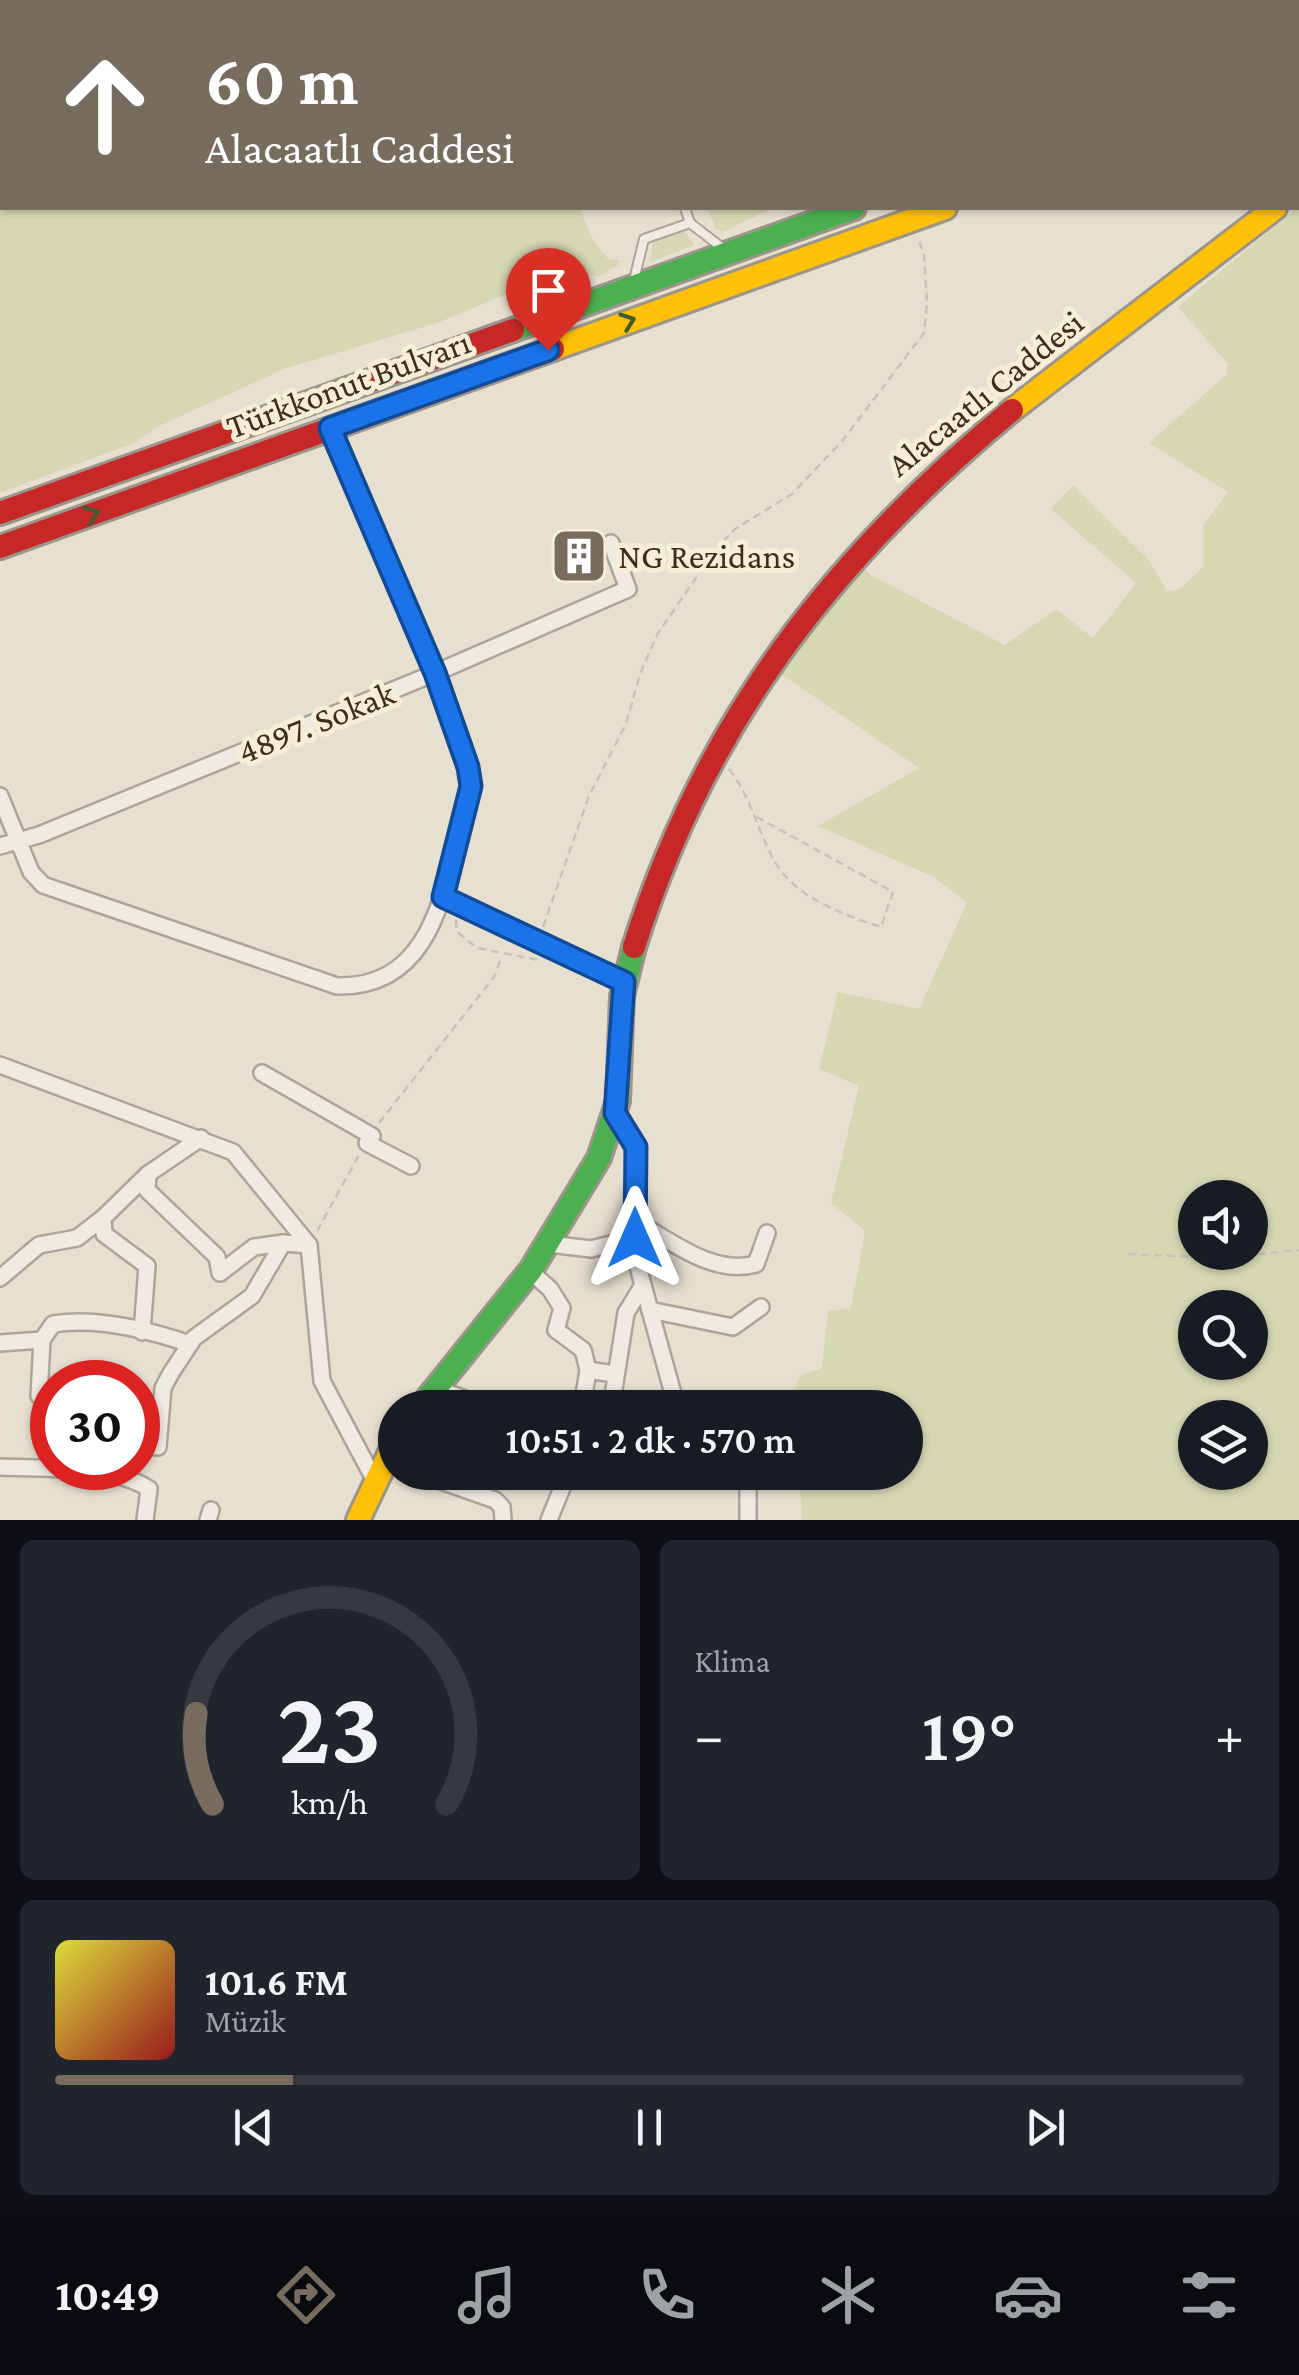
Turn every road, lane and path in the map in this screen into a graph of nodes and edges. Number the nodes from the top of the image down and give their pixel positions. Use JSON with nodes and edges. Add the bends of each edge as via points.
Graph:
{"nodes":[{"id":1,"x":686,"y":210,"type":"edge"},
{"id":2,"x":848,"y":210,"type":"edge"},
{"id":3,"x":939,"y":210,"type":"edge"},
{"id":4,"x":1272,"y":210,"type":"edge"},
{"id":5,"x":910,"y":219,"type":"junction"},
{"id":6,"x":690,"y":222,"type":"junction"},
{"id":7,"x":728,"y":253,"type":"junction"},
{"id":8,"x":632,"y":288,"type":"junction"},
{"id":9,"x":330,"y":428,"type":"junction"},
{"id":10,"x":0,"y":513,"type":"edge"},
{"id":11,"x":612,"y":542,"type":"dead end"},
{"id":12,"x":0,"y":547,"type":"edge"},
{"id":13,"x":435,"y":673,"type":"junction"},
{"id":14,"x":716,"y":752,"type":"junction"},
{"id":15,"x":0,"y":796,"type":"edge"},
{"id":16,"x":755,"y":816,"type":"junction"},
{"id":17,"x":20,"y":839,"type":"junction"},
{"id":18,"x":0,"y":846,"type":"edge"},
{"id":19,"x":450,"y":900,"type":"junction"},
{"id":20,"x":538,"y":942,"type":"junction"},
{"id":21,"x":502,"y":956,"type":"junction"},
{"id":22,"x":542,"y":960,"type":"dead end"},
{"id":23,"x":624,"y":982,"type":"junction"},
{"id":24,"x":0,"y":1065,"type":"edge"},
{"id":25,"x":262,"y":1074,"type":"dead end"},
{"id":26,"x":615,"y":1113,"type":"junction"},
{"id":27,"x":201,"y":1138,"type":"junction"},
{"id":28,"x":369,"y":1139,"type":"junction"},
{"id":29,"x":411,"y":1166,"type":"dead end"},
{"id":30,"x":148,"y":1174,"type":"junction"},
{"id":31,"x":103,"y":1218,"type":"junction"},
{"id":32,"x":635,"y":1229,"type":"junction"},
{"id":33,"x":766,"y":1232,"type":"dead end"},
{"id":34,"x":283,"y":1244,"type":"junction"},
{"id":35,"x":549,"y":1244,"type":"junction"},
{"id":36,"x":308,"y":1245,"type":"junction"},
{"id":37,"x":1299,"y":1250,"type":"edge"},
{"id":38,"x":1128,"y":1254,"type":"dead end"},
{"id":39,"x":530,"y":1271,"type":"junction"},
{"id":40,"x":0,"y":1278,"type":"edge"},
{"id":41,"x":643,"y":1285,"type":"junction"},
{"id":42,"x":762,"y":1307,"type":"dead end"},
{"id":43,"x":650,"y":1310,"type":"junction"},
{"id":44,"x":142,"y":1332,"type":"junction"},
{"id":45,"x":42,"y":1340,"type":"junction"},
{"id":46,"x":0,"y":1343,"type":"edge"},
{"id":47,"x":190,"y":1344,"type":"junction"},
{"id":48,"x":41,"y":1360,"type":"edge"},
{"id":49,"x":588,"y":1370,"type":"junction"},
{"id":50,"x":614,"y":1374,"type":"junction"},
{"id":51,"x":435,"y":1388,"type":"joint"},
{"id":52,"x":440,"y":1390,"type":"edge"},
{"id":53,"x":585,"y":1390,"type":"edge"},
{"id":54,"x":613,"y":1390,"type":"edge"},
{"id":55,"x":672,"y":1390,"type":"edge"},
{"id":56,"x":160,"y":1423,"type":"edge"},
{"id":57,"x":378,"y":1451,"type":"edge"},
{"id":58,"x":0,"y":1467,"type":"edge"},
{"id":59,"x":378,"y":1480,"type":"edge"},
{"id":60,"x":466,"y":1490,"type":"edge"},
{"id":61,"x":561,"y":1490,"type":"edge"},
{"id":62,"x":748,"y":1490,"type":"edge"},
{"id":63,"x":146,"y":1520,"type":"edge"},
{"id":64,"x":358,"y":1520,"type":"edge"},
{"id":65,"x":503,"y":1520,"type":"edge"},
{"id":66,"x":549,"y":1520,"type":"edge"},
{"id":67,"x":748,"y":1520,"type":"edge"}],
"edges":[{"from":1,"to":6,"type":"lane"},
{"from":2,"to":7,"type":"street","name":"Türkkonut Bulvarı"},
{"from":3,"to":5,"type":"street","name":"Türkkonut Bulvarı"},
{"from":4,"to":14,"type":"street","name":"Alacaatlı Caddesi","via":[[936,472],[822,589]]},
{"from":9,"to":5,"type":"street","name":"Türkkonut Bulvarı","one_way":true},
{"from":5,"to":20,"type":"path","via":[[924,254],[924,333],[843,440],[792,494],[735,529],[716,549],[658,633]]},
{"from":6,"to":7,"type":"lane"},
{"from":6,"to":8,"type":"lane","via":[[644,239]]},
{"from":7,"to":8,"type":"street","name":"Türkkonut Bulvarı"},
{"from":8,"to":10,"type":"street","name":"Türkkonut Bulvarı"},
{"from":12,"to":9,"type":"street","name":"Türkkonut Bulvarı","one_way":true},
{"from":9,"to":13,"type":"street"},
{"from":11,"to":13,"type":"street","name":"4897. Sokak","via":[[628,588]]},
{"from":13,"to":17,"type":"street","name":"4897. Sokak"},
{"from":13,"to":19,"type":"street","via":[[471,786]]},
{"from":14,"to":16,"type":"path"},
{"from":14,"to":23,"type":"street","name":"Alacaatlı Caddesi","via":[[670,848]]},
{"from":15,"to":17,"type":"street"},
{"from":16,"to":16,"type":"path","via":[[893,892],[882,928],[810,898],[776,865]]},
{"from":17,"to":18,"type":"street","name":"4897. Sokak"},
{"from":17,"to":19,"type":"street","via":[[43,885],[324,984],[358,985],[382,976],[419,950]]},
{"from":19,"to":20,"type":"street"},
{"from":19,"to":21,"type":"path","via":[[465,941]]},
{"from":20,"to":23,"type":"street"},
{"from":21,"to":22,"type":"path"},
{"from":21,"to":28,"type":"path","via":[[494,977]]},
{"from":23,"to":26,"type":"street","name":"Alacaatlı Caddesi"},
{"from":24,"to":27,"type":"street"},
{"from":25,"to":28,"type":"street"},
{"from":26,"to":32,"type":"street","via":[[636,1147]]},
{"from":26,"to":35,"type":"street","name":"Alacaatlı Caddesi","via":[[582,1197]]},
{"from":27,"to":30,"type":"street"},
{"from":27,"to":36,"type":"street","via":[[233,1152]]},
{"from":28,"to":29,"type":"street"},
{"from":28,"to":36,"type":"path"},
{"from":30,"to":31,"type":"street"},
{"from":30,"to":34,"type":"street","via":[[147,1190],[217,1257],[220,1273],[254,1247]]},
{"from":31,"to":40,"type":"street","via":[[78,1238],[38,1246]]},
{"from":31,"to":44,"type":"street","via":[[104,1234],[146,1266]]},
{"from":32,"to":33,"type":"street","via":[[710,1263],[742,1268],[756,1264]]},
{"from":32,"to":35,"type":"street","via":[[591,1249]]},
{"from":32,"to":41,"type":"street"},
{"from":34,"to":36,"type":"street"},
{"from":34,"to":47,"type":"street","via":[[252,1296]]},
{"from":35,"to":39,"type":"street","name":"Alacaatlı Caddesi"},
{"from":36,"to":57,"type":"street","via":[[322,1381]]},
{"from":37,"to":38,"type":"path","via":[[1222,1258]]},
{"from":39,"to":49,"type":"street","via":[[562,1308],[556,1330],[582,1350]]},
{"from":39,"to":51,"type":"street","name":"Alacaatlı Caddesi"},
{"from":41,"to":43,"type":"street"},
{"from":41,"to":50,"type":"street","via":[[626,1313]]},
{"from":42,"to":43,"type":"street","via":[[733,1327]]},
{"from":43,"to":55,"type":"street"},
{"from":44,"to":45,"type":"street","via":[[63,1322]]},
{"from":44,"to":47,"type":"street"},
{"from":45,"to":46,"type":"street"},
{"from":45,"to":48,"type":"street"},
{"from":47,"to":56,"type":"street","via":[[163,1388]]},
{"from":49,"to":50,"type":"street"},
{"from":49,"to":53,"type":"street"},
{"from":50,"to":54,"type":"street"},
{"from":51,"to":52,"type":"street"},
{"from":58,"to":63,"type":"street","via":[[58,1468],[138,1482],[149,1490]]},
{"from":59,"to":64,"type":"street"},
{"from":60,"to":65,"type":"street","via":[[495,1500]]},
{"from":61,"to":66,"type":"street"},
{"from":62,"to":67,"type":"street"}]}
